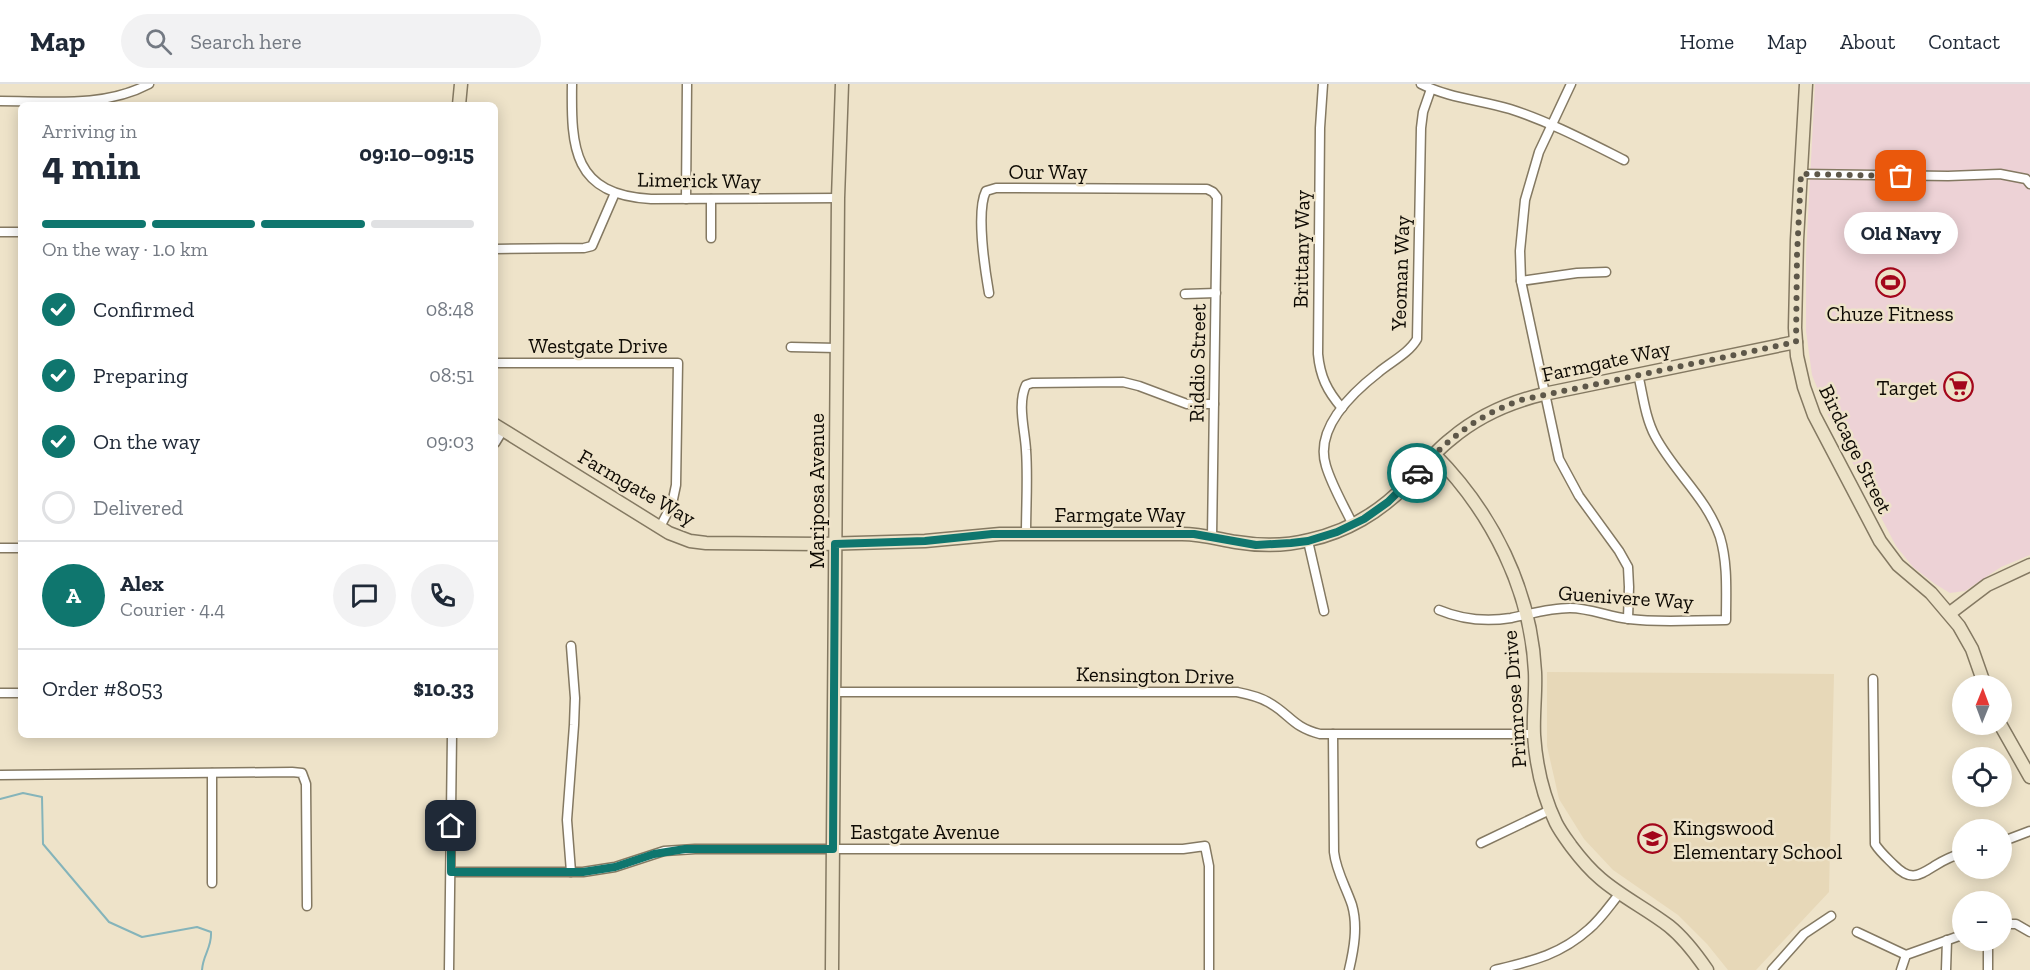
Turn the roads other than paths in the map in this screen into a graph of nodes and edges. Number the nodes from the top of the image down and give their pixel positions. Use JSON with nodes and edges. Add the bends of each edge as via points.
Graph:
{"nodes":[{"id":1,"x":149,"y":84,"type":"edge"},
{"id":2,"x":461,"y":84,"type":"edge"},
{"id":3,"x":572,"y":84,"type":"edge"},
{"id":4,"x":687,"y":84,"type":"edge"},
{"id":5,"x":842,"y":84,"type":"edge"},
{"id":6,"x":1323,"y":84,"type":"edge"},
{"id":7,"x":1421,"y":84,"type":"edge"},
{"id":8,"x":1571,"y":84,"type":"edge"},
{"id":9,"x":1806,"y":84,"type":"edge"},
{"id":10,"x":1431,"y":89,"type":"junction"},
{"id":11,"x":0,"y":101,"type":"edge"},
{"id":12,"x":459,"y":102,"type":"edge"},
{"id":13,"x":1553,"y":125,"type":"junction"},
{"id":14,"x":1624,"y":160,"type":"dead end"},
{"id":15,"x":1801,"y":174,"type":"junction"},
{"id":16,"x":2028,"y":179,"type":"edge"},
{"id":17,"x":1213,"y":192,"type":"joint"},
{"id":18,"x":615,"y":193,"type":"junction"},
{"id":19,"x":838,"y":198,"type":"junction"},
{"id":20,"x":686,"y":199,"type":"junction"},
{"id":21,"x":711,"y":199,"type":"junction"},
{"id":22,"x":0,"y":232,"type":"edge"},
{"id":23,"x":18,"y":232,"type":"edge"},
{"id":24,"x":711,"y":238,"type":"dead end"},
{"id":25,"x":498,"y":249,"type":"edge"},
{"id":26,"x":1606,"y":272,"type":"dead end"},
{"id":27,"x":1521,"y":281,"type":"junction"},
{"id":28,"x":989,"y":293,"type":"dead end"},
{"id":29,"x":1216,"y":293,"type":"junction"},
{"id":30,"x":1185,"y":294,"type":"dead end"},
{"id":31,"x":1796,"y":342,"type":"junction"},
{"id":32,"x":791,"y":347,"type":"dead end"},
{"id":33,"x":837,"y":348,"type":"junction"},
{"id":34,"x":498,"y":363,"type":"edge"},
{"id":35,"x":1638,"y":374,"type":"junction"},
{"id":36,"x":1544,"y":394,"type":"junction"},
{"id":37,"x":1214,"y":404,"type":"junction"},
{"id":38,"x":1342,"y":408,"type":"junction"},
{"id":39,"x":499,"y":427,"type":"edge"},
{"id":40,"x":1434,"y":454,"type":"junction"},
{"id":41,"x":1353,"y":525,"type":"junction"},
{"id":42,"x":660,"y":527,"type":"junction"},
{"id":43,"x":1026,"y":534,"type":"junction"},
{"id":44,"x":1212,"y":537,"type":"junction"},
{"id":45,"x":1308,"y":541,"type":"junction"},
{"id":46,"x":835,"y":544,"type":"junction"},
{"id":47,"x":0,"y":548,"type":"edge"},
{"id":48,"x":18,"y":548,"type":"edge"},
{"id":49,"x":2030,"y":565,"type":"edge"},
{"id":50,"x":1439,"y":610,"type":"dead end"},
{"id":51,"x":1324,"y":611,"type":"dead end"},
{"id":52,"x":1950,"y":613,"type":"junction"},
{"id":53,"x":1527,"y":614,"type":"junction"},
{"id":54,"x":1628,"y":619,"type":"junction"},
{"id":55,"x":571,"y":646,"type":"dead end"},
{"id":56,"x":1980,"y":675,"type":"edge"},
{"id":57,"x":1873,"y":679,"type":"dead end"},
{"id":58,"x":835,"y":692,"type":"junction"},
{"id":59,"x":0,"y":693,"type":"edge"},
{"id":60,"x":18,"y":693,"type":"edge"},
{"id":61,"x":1333,"y":734,"type":"junction"},
{"id":62,"x":1534,"y":734,"type":"junction"},
{"id":63,"x":2006,"y":735,"type":"edge"},
{"id":64,"x":452,"y":738,"type":"edge"},
{"id":65,"x":212,"y":773,"type":"junction"},
{"id":66,"x":0,"y":775,"type":"edge"},
{"id":67,"x":2030,"y":777,"type":"edge"},
{"id":68,"x":1550,"y":810,"type":"junction"},
{"id":69,"x":2030,"y":831,"type":"edge"},
{"id":70,"x":2012,"y":838,"type":"edge"},
{"id":71,"x":1480,"y":843,"type":"dead end"},
{"id":72,"x":833,"y":849,"type":"junction"},
{"id":73,"x":1952,"y":857,"type":"edge"},
{"id":74,"x":451,"y":872,"type":"junction"},
{"id":75,"x":571,"y":872,"type":"junction"},
{"id":76,"x":212,"y":883,"type":"dead end"},
{"id":77,"x":1620,"y":893,"type":"junction"},
{"id":78,"x":307,"y":906,"type":"dead end"},
{"id":79,"x":1831,"y":916,"type":"dead end"},
{"id":80,"x":2012,"y":924,"type":"edge"},
{"id":81,"x":1857,"y":932,"type":"dead end"},
{"id":82,"x":2030,"y":932,"type":"edge"},
{"id":83,"x":1952,"y":938,"type":"edge"},
{"id":84,"x":1947,"y":940,"type":"junction"},
{"id":85,"x":1988,"y":951,"type":"edge"},
{"id":86,"x":1906,"y":955,"type":"junction"},
{"id":87,"x":449,"y":970,"type":"edge"},
{"id":88,"x":832,"y":970,"type":"edge"},
{"id":89,"x":1209,"y":970,"type":"edge"},
{"id":90,"x":1348,"y":970,"type":"edge"},
{"id":91,"x":1495,"y":970,"type":"edge"},
{"id":92,"x":1707,"y":970,"type":"edge"},
{"id":93,"x":1772,"y":970,"type":"edge"},
{"id":94,"x":1901,"y":970,"type":"edge"},
{"id":95,"x":1946,"y":970,"type":"edge"},
{"id":96,"x":1988,"y":970,"type":"edge"}],
"edges":[{"from":1,"to":11,"type":"street","via":[[120,97],[95,101]]},
{"from":2,"to":12,"type":"street"},
{"from":3,"to":18,"type":"street","name":"Limerick Way","via":[[571,126],[577,155],[587,173],[600,186]]},
{"from":4,"to":20,"type":"street"},
{"from":5,"to":19,"type":"street","name":"Mariposa Avenue"},
{"from":6,"to":38,"type":"street","name":"Brittany Way","via":[[1318,354],[1323,382]]},
{"from":7,"to":10,"type":"street"},
{"from":8,"to":13,"type":"street"},
{"from":9,"to":15,"type":"street","name":"Birdcage Street"},
{"from":10,"to":13,"type":"street","via":[[1506,108]]},
{"from":10,"to":38,"type":"street","name":"Yeoman Way","via":[[1422,112],[1421,128],[1417,339]]},
{"from":13,"to":14,"type":"street"},
{"from":13,"to":27,"type":"street","via":[[1539,152],[1525,200],[1520,239]]},
{"from":15,"to":16,"type":"street","via":[[2000,174]]},
{"from":15,"to":31,"type":"street","name":"Birdcage Street"},
{"from":17,"to":28,"type":"street","name":"Our Way","via":[[986,191],[982,197],[982,238]]},
{"from":17,"to":29,"type":"street","name":"Riddio Street","via":[[1217,197]]},
{"from":18,"to":20,"type":"street","name":"Limerick Way","via":[[631,198]]},
{"from":18,"to":25,"type":"street","via":[[592,246]]},
{"from":19,"to":21,"type":"street","name":"Limerick Way"},
{"from":19,"to":33,"type":"street","name":"Mariposa Avenue"},
{"from":20,"to":21,"type":"street","name":"Limerick Way"},
{"from":21,"to":24,"type":"street"},
{"from":22,"to":23,"type":"street"},
{"from":26,"to":27,"type":"street"},
{"from":27,"to":36,"type":"street"},
{"from":29,"to":30,"type":"street"},
{"from":29,"to":37,"type":"street","name":"Riddio Street"},
{"from":31,"to":35,"type":"street","name":"Farmgate Way"},
{"from":31,"to":52,"type":"street","name":"Birdcage Street","via":[[1809,405],[1875,534],[1898,565]]},
{"from":32,"to":33,"type":"street"},
{"from":33,"to":46,"type":"street","name":"Mariposa Avenue"},
{"from":34,"to":42,"type":"street","name":"Westgate Drive","via":[[678,363],[676,485],[672,504]]},
{"from":35,"to":36,"type":"street","name":"Farmgate Way"},
{"from":35,"to":54,"type":"street","name":"Guenivere Way","via":[[1654,435],[1706,507],[1720,538],[1726,620]]},
{"from":36,"to":40,"type":"street","name":"Farmgate Way","via":[[1481,417]]},
{"from":36,"to":54,"type":"street","via":[[1559,459],[1569,481],[1628,567]]},
{"from":37,"to":43,"type":"street","via":[[1187,404],[1123,382],[1026,386]]},
{"from":37,"to":44,"type":"street","name":"Riddio Street"},
{"from":38,"to":41,"type":"street","name":"Yeoman Way","via":[[1328,431],[1325,465]]},
{"from":39,"to":42,"type":"street","name":"Farmgate Way"},
{"from":40,"to":41,"type":"street","name":"Farmgate Way","via":[[1396,495]]},
{"from":40,"to":53,"type":"street","name":"Primrose Drive","via":[[1464,487],[1498,542]]},
{"from":41,"to":45,"type":"street","name":"Farmgate Way"},
{"from":42,"to":46,"type":"street","name":"Farmgate Way","via":[[698,543]]},
{"from":43,"to":44,"type":"street","name":"Farmgate Way"},
{"from":43,"to":46,"type":"street","name":"Farmgate Way"},
{"from":44,"to":45,"type":"street","name":"Farmgate Way","via":[[1256,545]]},
{"from":45,"to":51,"type":"street"},
{"from":46,"to":58,"type":"street","name":"Mariposa Avenue"},
{"from":47,"to":48,"type":"street"},
{"from":49,"to":52,"type":"street","via":[[1996,580]]},
{"from":50,"to":53,"type":"street","name":"Guenivere Way","via":[[1470,620]]},
{"from":52,"to":56,"type":"street","name":"Birdcage Street","via":[[1969,642]]},
{"from":53,"to":54,"type":"street","name":"Guenivere Way","via":[[1572,608]]},
{"from":53,"to":62,"type":"street","name":"Primrose Drive","via":[[1535,675]]},
{"from":55,"to":75,"type":"street","via":[[575,698],[567,813]]},
{"from":57,"to":73,"type":"street","via":[[1875,844],[1911,876],[1923,874]]},
{"from":58,"to":61,"type":"street","name":"Kensington Drive","via":[[1237,692],[1268,702],[1308,731]]},
{"from":58,"to":72,"type":"street","name":"Mariposa Avenue"},
{"from":59,"to":60,"type":"street"},
{"from":61,"to":62,"type":"street","name":"Kensington Drive"},
{"from":61,"to":90,"type":"street","via":[[1334,852],[1352,906],[1355,931]]},
{"from":62,"to":68,"type":"street","name":"Primrose Drive","via":[[1539,774]]},
{"from":63,"to":67,"type":"street"},
{"from":64,"to":74,"type":"street"},
{"from":65,"to":66,"type":"street"},
{"from":65,"to":76,"type":"street"},
{"from":65,"to":78,"type":"street","via":[[302,773],[306,784]]},
{"from":68,"to":71,"type":"street"},
{"from":68,"to":77,"type":"street","name":"Primrose Drive","via":[[1589,868]]},
{"from":69,"to":70,"type":"street"},
{"from":72,"to":75,"type":"street","name":"Eastgate Avenue","via":[[674,850],[605,869]]},
{"from":72,"to":88,"type":"street","name":"Mariposa Avenue"},
{"from":72,"to":89,"type":"street","name":"Eastgate Avenue","via":[[1205,846],[1209,866]]},
{"from":74,"to":75,"type":"street","name":"Eastgate Avenue"},
{"from":74,"to":87,"type":"street"},
{"from":77,"to":91,"type":"street","via":[[1591,928],[1556,953]]},
{"from":77,"to":92,"type":"street","name":"Primrose Drive","via":[[1668,925]]},
{"from":79,"to":93,"type":"street","via":[[1804,934]]},
{"from":80,"to":82,"type":"street"},
{"from":81,"to":86,"type":"street"},
{"from":83,"to":84,"type":"street"},
{"from":84,"to":86,"type":"street"},
{"from":84,"to":95,"type":"street"},
{"from":85,"to":96,"type":"street"},
{"from":86,"to":94,"type":"street"}]}
